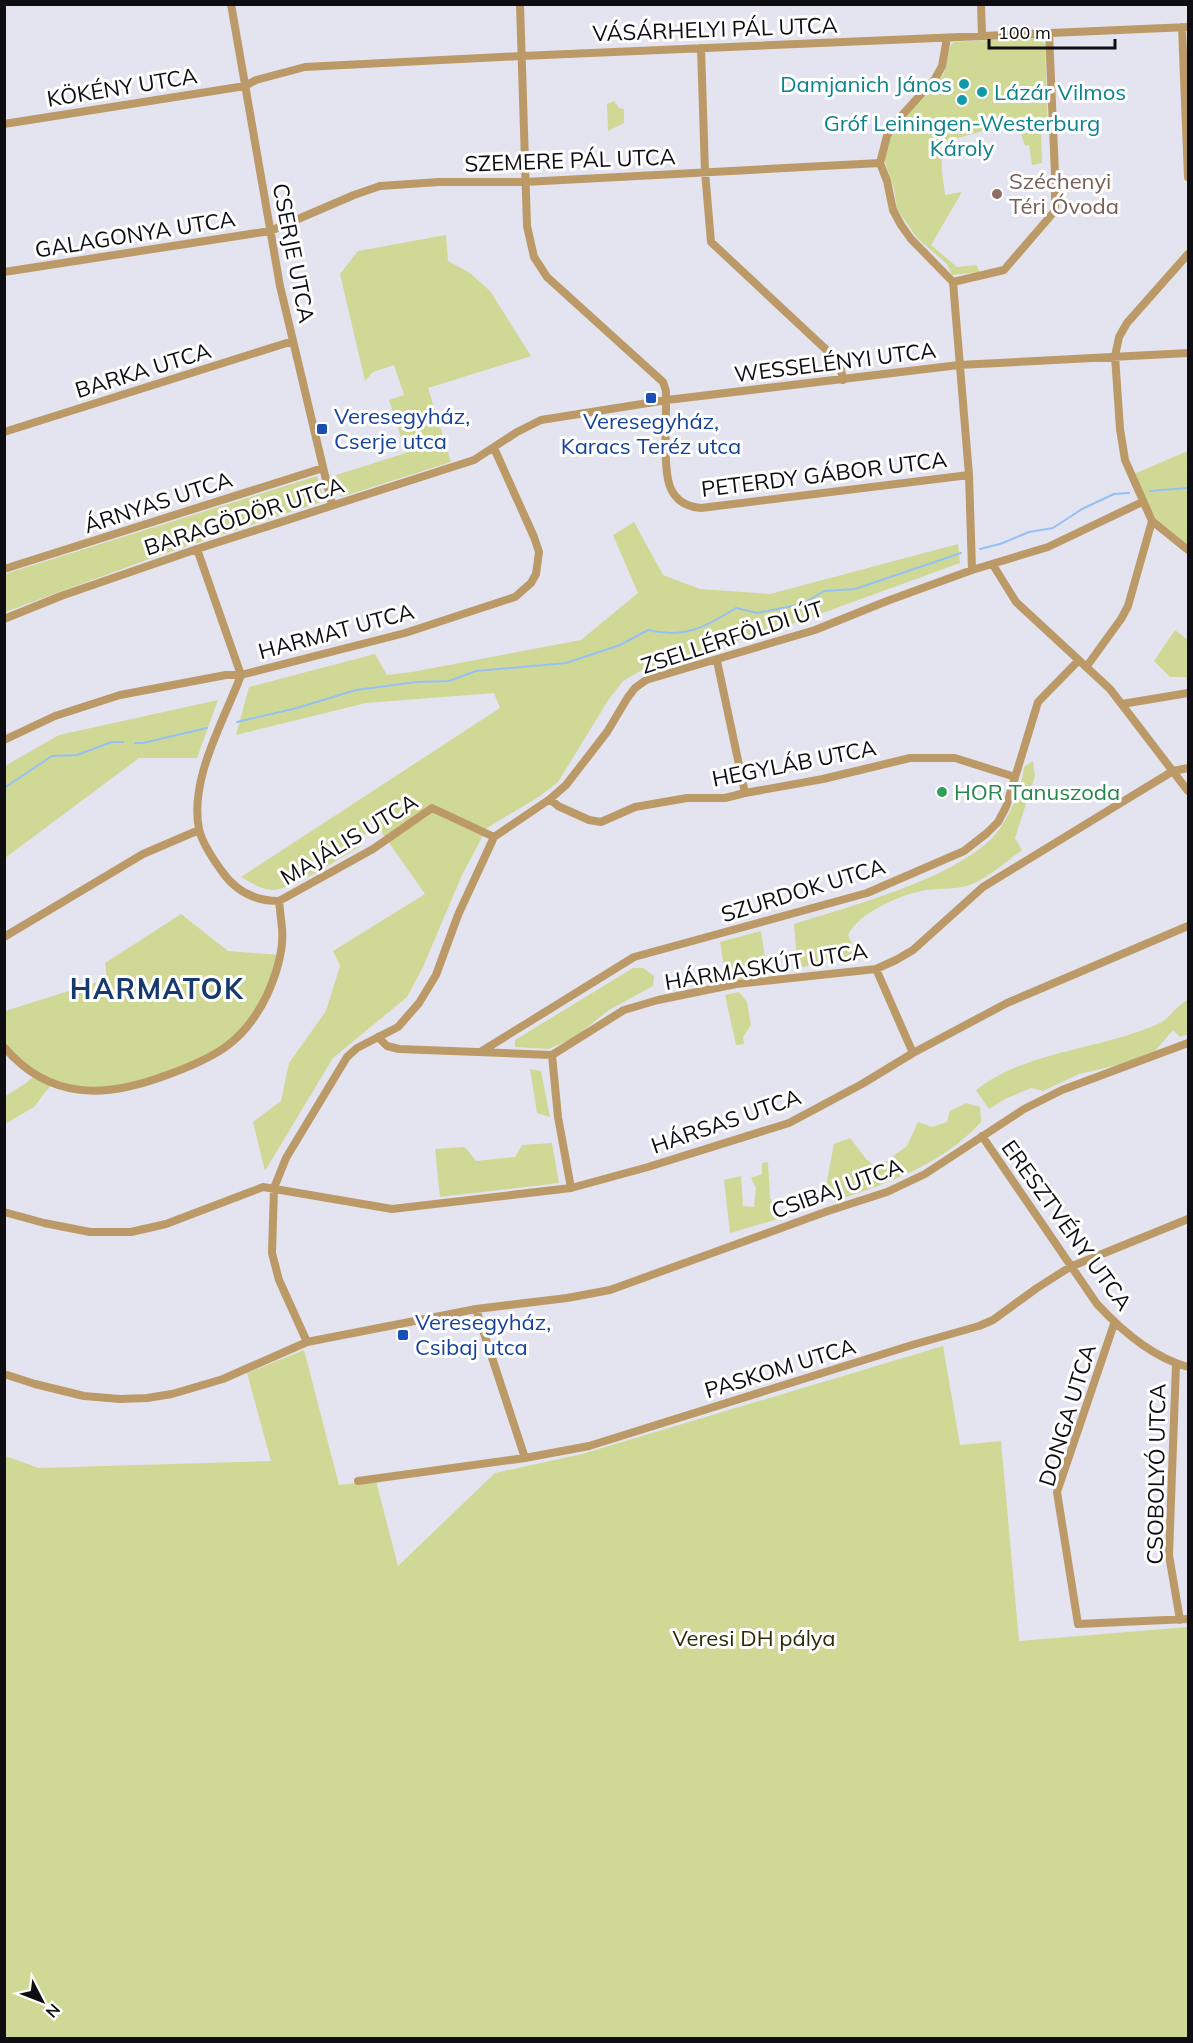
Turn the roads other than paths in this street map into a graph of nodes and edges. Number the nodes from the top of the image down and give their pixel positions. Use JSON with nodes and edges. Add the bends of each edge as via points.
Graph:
{"nodes":[{"id":1,"x":231,"y":4,"type":"edge"},
{"id":2,"x":520,"y":4,"type":"edge"},
{"id":3,"x":981,"y":4,"type":"edge"},
{"id":4,"x":1185,"y":27,"type":"edge"},
{"id":5,"x":1049,"y":33,"type":"junction"},
{"id":6,"x":982,"y":36,"type":"junction"},
{"id":7,"x":947,"y":38,"type":"junction"},
{"id":8,"x":701,"y":48,"type":"junction"},
{"id":9,"x":522,"y":56,"type":"junction"},
{"id":10,"x":245,"y":86,"type":"junction"},
{"id":11,"x":4,"y":124,"type":"edge"},
{"id":12,"x":880,"y":163,"type":"junction"},
{"id":13,"x":705,"y":172,"type":"junction"},
{"id":14,"x":1188,"y":177,"type":"edge"},
{"id":15,"x":525,"y":182,"type":"junction"},
{"id":16,"x":270,"y":231,"type":"junction"},
{"id":17,"x":1188,"y":254,"type":"edge"},
{"id":18,"x":4,"y":272,"type":"edge"},
{"id":19,"x":953,"y":282,"type":"junction"},
{"id":20,"x":293,"y":341,"type":"junction"},
{"id":21,"x":1188,"y":353,"type":"edge"},
{"id":22,"x":1115,"y":356,"type":"junction"},
{"id":23,"x":959,"y":365,"type":"junction"},
{"id":24,"x":843,"y":380,"type":"junction"},
{"id":25,"x":667,"y":400,"type":"junction"},
{"id":26,"x":4,"y":432,"type":"edge"},
{"id":27,"x":494,"y":448,"type":"junction"},
{"id":28,"x":323,"y":468,"type":"junction"},
{"id":29,"x":969,"y":475,"type":"junction"},
{"id":30,"x":1143,"y":502,"type":"junction"},
{"id":31,"x":332,"y":505,"type":"junction"},
{"id":32,"x":1152,"y":521,"type":"junction"},
{"id":33,"x":197,"y":549,"type":"junction"},
{"id":34,"x":1188,"y":550,"type":"edge"},
{"id":35,"x":993,"y":565,"type":"junction"},
{"id":36,"x":4,"y":569,"type":"edge"},
{"id":37,"x":972,"y":570,"type":"junction"},
{"id":38,"x":4,"y":619,"type":"edge"},
{"id":39,"x":1079,"y":660,"type":"junction"},
{"id":40,"x":717,"y":661,"type":"junction"},
{"id":41,"x":1087,"y":666,"type":"junction"},
{"id":42,"x":241,"y":675,"type":"junction"},
{"id":43,"x":1188,"y":693,"type":"edge"},
{"id":44,"x":1122,"y":704,"type":"junction"},
{"id":45,"x":4,"y":740,"type":"edge"},
{"id":46,"x":1188,"y":768,"type":"edge"},
{"id":47,"x":1173,"y":771,"type":"junction"},
{"id":48,"x":1015,"y":777,"type":"junction"},
{"id":49,"x":1188,"y":791,"type":"edge"},
{"id":50,"x":745,"y":792,"type":"junction"},
{"id":51,"x":550,"y":799,"type":"junction"},
{"id":52,"x":199,"y":830,"type":"junction"},
{"id":53,"x":494,"y":837,"type":"junction"},
{"id":54,"x":279,"y":901,"type":"junction"},
{"id":55,"x":1188,"y":926,"type":"edge"},
{"id":56,"x":4,"y":937,"type":"edge"},
{"id":57,"x":876,"y":969,"type":"junction"},
{"id":58,"x":378,"y":1037,"type":"junction"},
{"id":59,"x":1188,"y":1043,"type":"edge"},
{"id":60,"x":4,"y":1047,"type":"edge"},
{"id":61,"x":482,"y":1051,"type":"junction"},
{"id":62,"x":913,"y":1053,"type":"junction"},
{"id":63,"x":552,"y":1055,"type":"junction"},
{"id":64,"x":982,"y":1136,"type":"junction"},
{"id":65,"x":274,"y":1188,"type":"junction"},
{"id":66,"x":571,"y":1188,"type":"junction"},
{"id":67,"x":4,"y":1212,"type":"edge"},
{"id":68,"x":1188,"y":1219,"type":"edge"},
{"id":69,"x":1070,"y":1267,"type":"junction"},
{"id":70,"x":476,"y":1309,"type":"junction"},
{"id":71,"x":1114,"y":1324,"type":"junction"},
{"id":72,"x":308,"y":1342,"type":"junction"},
{"id":73,"x":1176,"y":1364,"type":"junction"},
{"id":74,"x":1188,"y":1367,"type":"edge"},
{"id":75,"x":4,"y":1374,"type":"edge"},
{"id":76,"x":525,"y":1458,"type":"junction"},
{"id":77,"x":358,"y":1481,"type":"dead end"},
{"id":78,"x":1184,"y":1619,"type":"edge"}],
"edges":[{"from":1,"to":10,"type":"street","name":"CSERJE UTCA"},
{"from":2,"to":9,"type":"street"},
{"from":3,"to":6,"type":"street"},
{"from":4,"to":5,"type":"street","name":"VÁSÁRHELYI PÁL UTCA"},
{"from":4,"to":14,"type":"street"},
{"from":5,"to":6,"type":"street","name":"VÁSÁRHELYI PÁL UTCA"},
{"from":5,"to":19,"type":"street","via":[[1055,208],[1004,270]]},
{"from":6,"to":7,"type":"street","name":"VÁSÁRHELYI PÁL UTCA"},
{"from":7,"to":8,"type":"street","name":"VÁSÁRHELYI PÁL UTCA"},
{"from":7,"to":12,"type":"street","via":[[942,66],[894,124]]},
{"from":8,"to":9,"type":"street","name":"VÁSÁRHELYI PÁL UTCA"},
{"from":8,"to":13,"type":"street"},
{"from":9,"to":10,"type":"street","name":"VÁSÁRHELYI PÁL UTCA","via":[[305,68]]},
{"from":9,"to":15,"type":"street"},
{"from":10,"to":11,"type":"street","name":"KÖKÉNY UTCA"},
{"from":10,"to":16,"type":"street","name":"CSERJE UTCA"},
{"from":12,"to":13,"type":"street","name":"SZEMERE PÁL UTCA"},
{"from":12,"to":19,"type":"street","via":[[901,225]]},
{"from":13,"to":15,"type":"street","name":"SZEMERE PÁL UTCA"},
{"from":13,"to":24,"type":"street","via":[[711,242],[832,356]]},
{"from":15,"to":16,"type":"street","name":"SZEMERE PÁL UTCA","via":[[380,186]]},
{"from":15,"to":25,"type":"street","via":[[529,242],[541,269],[658,376]]},
{"from":16,"to":18,"type":"street","name":"GALAGONYA UTCA"},
{"from":16,"to":20,"type":"street","name":"CSERJE UTCA"},
{"from":17,"to":22,"type":"street","via":[[1127,323]]},
{"from":19,"to":23,"type":"street"},
{"from":20,"to":26,"type":"street","name":"BARKA UTCA"},
{"from":20,"to":28,"type":"street","name":"CSERJE UTCA"},
{"from":21,"to":22,"type":"street","name":"WESSELÉNYI UTCA"},
{"from":22,"to":23,"type":"street","name":"WESSELÉNYI UTCA"},
{"from":22,"to":30,"type":"street","via":[[1122,447]]},
{"from":23,"to":24,"type":"street","name":"WESSELÉNYI UTCA"},
{"from":23,"to":29,"type":"street"},
{"from":24,"to":25,"type":"street","name":"WESSELÉNYI UTCA"},
{"from":25,"to":27,"type":"street","name":"WESSELÉNYI UTCA","via":[[541,420]]},
{"from":25,"to":29,"type":"street","name":"PETERDY GÁBOR UTCA","via":[[668,475],[671,489],[689,507]]},
{"from":27,"to":31,"type":"street","name":"BARAGÖDÖR UTCA","via":[[474,460]]},
{"from":27,"to":42,"type":"street","name":"HARMAT UTCA","via":[[539,552],[536,574],[524,591],[405,633]]},
{"from":28,"to":31,"type":"street","name":"CSERJE UTCA"},
{"from":28,"to":36,"type":"street","name":"ÁRNYAS UTCA"},
{"from":29,"to":37,"type":"street"},
{"from":30,"to":32,"type":"street"},
{"from":30,"to":35,"type":"street","name":"ZSELLÉRFÖLDI ÚT","via":[[1048,547]]},
{"from":31,"to":33,"type":"street","name":"BARAGÖDÖR UTCA"},
{"from":32,"to":34,"type":"street"},
{"from":32,"to":41,"type":"street","via":[[1128,606]]},
{"from":33,"to":38,"type":"street","name":"BARAGÖDÖR UTCA"},
{"from":33,"to":42,"type":"street"},
{"from":35,"to":37,"type":"street","name":"ZSELLÉRFÖLDI ÚT"},
{"from":35,"to":39,"type":"street","via":[[1016,602]]},
{"from":37,"to":40,"type":"street","name":"ZSELLÉRFÖLDI ÚT","via":[[815,630]]},
{"from":39,"to":41,"type":"street"},
{"from":39,"to":48,"type":"street","name":"SZURDOK UTCA","via":[[1038,702]]},
{"from":40,"to":50,"type":"street"},
{"from":40,"to":51,"type":"street","name":"ZSELLÉRFÖLDI ÚT","via":[[646,680],[635,688],[586,761]]},
{"from":41,"to":44,"type":"street"},
{"from":42,"to":45,"type":"street","name":"HARMAT UTCA","via":[[120,694],[55,716]]},
{"from":42,"to":52,"type":"street","name":"MAJÁLIS UTCA","via":[[201,777]]},
{"from":43,"to":44,"type":"street"},
{"from":44,"to":47,"type":"street"},
{"from":46,"to":47,"type":"street","name":"HÁRMASKÚT UTCA"},
{"from":47,"to":49,"type":"street"},
{"from":47,"to":57,"type":"street","name":"HÁRMASKÚT UTCA","via":[[983,887],[913,950]]},
{"from":48,"to":50,"type":"street","name":"HEGYLÁB UTCA","via":[[955,759],[910,758],[823,779]]},
{"from":48,"to":61,"type":"street","name":"SZURDOK UTCA","via":[[998,822],[964,851],[867,892],[634,957]]},
{"from":50,"to":51,"type":"street","name":"HEGYLÁB UTCA","via":[[724,798],[687,798],[644,805],[601,822],[589,820]]},
{"from":51,"to":53,"type":"street","name":"ZSELLÉRFÖLDI ÚT"},
{"from":52,"to":54,"type":"street","name":"MAJÁLIS UTCA","via":[[226,877],[240,890],[259,899]]},
{"from":52,"to":56,"type":"street","via":[[143,854]]},
{"from":53,"to":54,"type":"street","name":"MAJÁLIS UTCA","via":[[432,808],[373,849]]},
{"from":53,"to":58,"type":"street","name":"ZSELLÉRFÖLDI ÚT","via":[[436,975],[398,1027]]},
{"from":54,"to":60,"type":"street","via":[[280,955],[266,996],[232,1044],[215,1055],[159,1078],[93,1092],[65,1087],[35,1075]]},
{"from":55,"to":62,"type":"street","name":"HÁRSAS UTCA","via":[[1007,1003]]},
{"from":57,"to":62,"type":"street"},
{"from":57,"to":63,"type":"street","name":"HÁRMASKÚT UTCA","via":[[736,984],[658,1000],[624,1011]]},
{"from":58,"to":61,"type":"street","via":[[387,1046],[399,1049]]},
{"from":58,"to":65,"type":"street","name":"ZSELLÉRFÖLDI ÚT","via":[[347,1057],[286,1158]]},
{"from":59,"to":64,"type":"street","name":"CSIBAJ UTCA","via":[[1062,1090]]},
{"from":61,"to":63,"type":"street"},
{"from":62,"to":66,"type":"street","name":"HÁRSAS UTCA","via":[[789,1123]]},
{"from":63,"to":66,"type":"street"},
{"from":64,"to":69,"type":"street","name":"ERESZTVÉNY UTCA"},
{"from":64,"to":70,"type":"street","name":"CSIBAJ UTCA","via":[[925,1174],[887,1192],[610,1290]]},
{"from":65,"to":66,"type":"street","name":"HÁRSAS UTCA","via":[[392,1209]]},
{"from":65,"to":67,"type":"street","via":[[263,1187],[166,1224],[131,1232],[90,1232]]},
{"from":65,"to":72,"type":"street","name":"ZSELLÉRFÖLDI ÚT","via":[[272,1253],[279,1280]]},
{"from":68,"to":69,"type":"street","name":"PASKOM UTCA"},
{"from":69,"to":71,"type":"street","name":"ERESZTVÉNY UTCA"},
{"from":69,"to":76,"type":"street","name":"PASKOM UTCA","via":[[979,1326],[589,1446]]},
{"from":70,"to":72,"type":"street","name":"CSIBAJ UTCA"},
{"from":70,"to":76,"type":"street"},
{"from":71,"to":73,"type":"street","name":"ERESZTVÉNY UTCA"},
{"from":71,"to":78,"type":"street","name":"DONGA UTCA","via":[[1057,1492],[1078,1624]]},
{"from":72,"to":75,"type":"street","name":"CSIBAJ UTCA","via":[[223,1379],[147,1398],[84,1396]]},
{"from":73,"to":74,"type":"street","name":"ERESZTVÉNY UTCA"},
{"from":73,"to":78,"type":"street","name":"CSOBOLYÓ UTCA","via":[[1168,1555]]},
{"from":76,"to":77,"type":"street","name":"PASKOM UTCA"}]}
